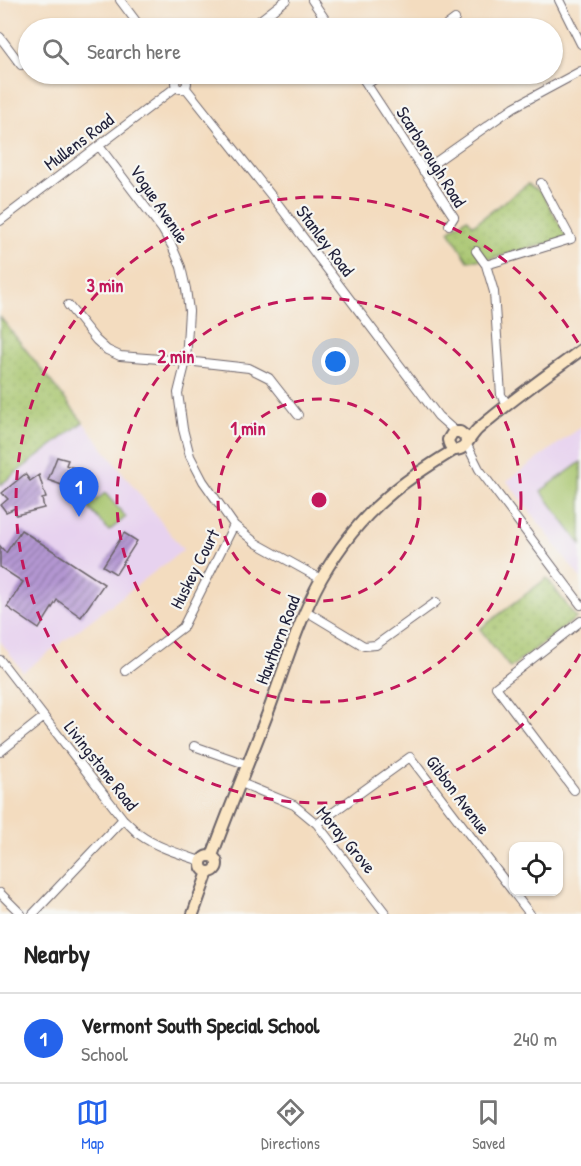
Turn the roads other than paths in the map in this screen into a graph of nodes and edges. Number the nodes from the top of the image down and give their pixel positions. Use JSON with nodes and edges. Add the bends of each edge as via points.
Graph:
{"nodes":[{"id":1,"x":120,"y":0,"type":"edge"},
{"id":2,"x":286,"y":0,"type":"edge"},
{"id":3,"x":312,"y":0,"type":"edge"},
{"id":4,"x":559,"y":0,"type":"edge"},
{"id":5,"x":134,"y":18,"type":"edge"},
{"id":6,"x":263,"y":18,"type":"edge"},
{"id":7,"x":324,"y":18,"type":"edge"},
{"id":8,"x":0,"y":37,"type":"edge"},
{"id":9,"x":581,"y":44,"type":"edge"},
{"id":10,"x":18,"y":61,"type":"edge"},
{"id":11,"x":581,"y":71,"type":"edge"},
{"id":12,"x":563,"y":81,"type":"edge"},
{"id":13,"x":176,"y":84,"type":"edge"},
{"id":14,"x":186,"y":84,"type":"edge"},
{"id":15,"x":367,"y":84,"type":"edge"},
{"id":16,"x":557,"y":84,"type":"edge"},
{"id":17,"x":99,"y":146,"type":"junction"},
{"id":18,"x":423,"y":171,"type":"junction"},
{"id":19,"x":541,"y":183,"type":"dead end"},
{"id":20,"x":0,"y":221,"type":"edge"},
{"id":21,"x":449,"y":225,"type":"dead end"},
{"id":22,"x":476,"y":251,"type":"dead end"},
{"id":23,"x":486,"y":265,"type":"junction"},
{"id":24,"x":68,"y":305,"type":"dead end"},
{"id":25,"x":581,"y":350,"type":"edge"},
{"id":26,"x":186,"y":361,"type":"junction"},
{"id":27,"x":507,"y":405,"type":"junction"},
{"id":28,"x":298,"y":415,"type":"dead end"},
{"id":29,"x":491,"y":417,"type":"junction"},
{"id":30,"x":453,"y":440,"type":"junction"},
{"id":31,"x":466,"y":442,"type":"junction"},
{"id":32,"x":479,"y":470,"type":"junction"},
{"id":33,"x":234,"y":525,"type":"junction"},
{"id":34,"x":321,"y":579,"type":"junction"},
{"id":35,"x":436,"y":602,"type":"dead end"},
{"id":36,"x":581,"y":605,"type":"edge"},
{"id":37,"x":306,"y":611,"type":"junction"},
{"id":38,"x":581,"y":621,"type":"edge"},
{"id":39,"x":0,"y":660,"type":"edge"},
{"id":40,"x":125,"y":671,"type":"dead end"},
{"id":41,"x":44,"y":717,"type":"junction"},
{"id":42,"x":194,"y":746,"type":"dead end"},
{"id":43,"x":0,"y":752,"type":"edge"},
{"id":44,"x":248,"y":765,"type":"junction"},
{"id":45,"x":241,"y":783,"type":"junction"},
{"id":46,"x":574,"y":790,"type":"dead end"},
{"id":47,"x":123,"y":819,"type":"junction"},
{"id":48,"x":317,"y":824,"type":"junction"},
{"id":49,"x":207,"y":859,"type":"junction"},
{"id":50,"x":0,"y":893,"type":"edge"},
{"id":51,"x":195,"y":913,"type":"edge"},
{"id":52,"x":21,"y":914,"type":"edge"},
{"id":53,"x":33,"y":914,"type":"edge"},
{"id":54,"x":386,"y":914,"type":"edge"},
{"id":55,"x":530,"y":914,"type":"edge"}],
"edges":[{"from":1,"to":5,"type":"street"},
{"from":2,"to":6,"type":"street"},
{"from":3,"to":7,"type":"street"},
{"from":4,"to":9,"type":"street"},
{"from":8,"to":10,"type":"street"},
{"from":11,"to":12,"type":"street"},
{"from":13,"to":17,"type":"street","name":"Mullens Road"},
{"from":14,"to":30,"type":"street","name":"Stanley Road"},
{"from":15,"to":18,"type":"street","name":"Scarborough Road"},
{"from":16,"to":18,"type":"street","via":[[514,107]]},
{"from":17,"to":20,"type":"street","name":"Mullens Road"},
{"from":17,"to":26,"type":"street","name":"Vogue Avenue","via":[[162,229],[181,267],[189,311]]},
{"from":18,"to":21,"type":"street","name":"Scarborough Road","via":[[454,217]]},
{"from":19,"to":23,"type":"street","via":[[573,242]]},
{"from":22,"to":23,"type":"street"},
{"from":23,"to":27,"type":"street","via":[[494,292],[501,395]]},
{"from":24,"to":26,"type":"street","via":[[107,350],[120,356]]},
{"from":25,"to":27,"type":"main road","name":"Hawthorn Road"},
{"from":26,"to":28,"type":"street","via":[[249,368],[269,378]]},
{"from":26,"to":33,"type":"street","name":"Vogue Avenue","via":[[178,393],[190,456]]},
{"from":27,"to":29,"type":"main road","name":"Hawthorn Road"},
{"from":29,"to":30,"type":"main road","name":"Hawthorn Road"},
{"from":29,"to":31,"type":"main road","name":"Hawthorn Road"},
{"from":30,"to":31,"type":"main road","via":[[463,434]]},
{"from":30,"to":32,"type":"street","name":"Stanley Road"},
{"from":30,"to":34,"type":"main road","name":"Hawthorn Road","via":[[424,469],[386,497],[340,550]]},
{"from":31,"to":32,"type":"street","name":"Stanley Road"},
{"from":32,"to":36,"type":"street","name":"Stanley Road"},
{"from":33,"to":34,"type":"street","name":"Vogue Avenue","via":[[256,543]]},
{"from":33,"to":40,"type":"street","name":"Huskey Court","via":[[183,627]]},
{"from":34,"to":37,"type":"main road","name":"Hawthorn Road"},
{"from":35,"to":37,"type":"street","via":[[376,645],[364,646]]},
{"from":37,"to":44,"type":"main road","name":"Hawthorn Road"},
{"from":38,"to":46,"type":"street","via":[[496,687]]},
{"from":39,"to":41,"type":"street","name":"Livingstone Road"},
{"from":41,"to":43,"type":"street"},
{"from":41,"to":47,"type":"street","name":"Livingstone Road"},
{"from":42,"to":44,"type":"street"},
{"from":44,"to":45,"type":"main road","name":"Hawthorn Road"},
{"from":45,"to":48,"type":"street","name":"Moray Grove","via":[[294,805]]},
{"from":45,"to":49,"type":"main road","name":"Hawthorn Road"},
{"from":47,"to":49,"type":"street","name":"Livingstone Road","via":[[159,846]]},
{"from":47,"to":53,"type":"street"},
{"from":48,"to":54,"type":"street","name":"Moray Grove"},
{"from":48,"to":55,"type":"street","name":"Gibbon Avenue","via":[[410,757]]},
{"from":49,"to":51,"type":"main road","name":"Hawthorn Road","via":[[218,862],[217,867],[208,872]]},
{"from":50,"to":52,"type":"street"}]}
